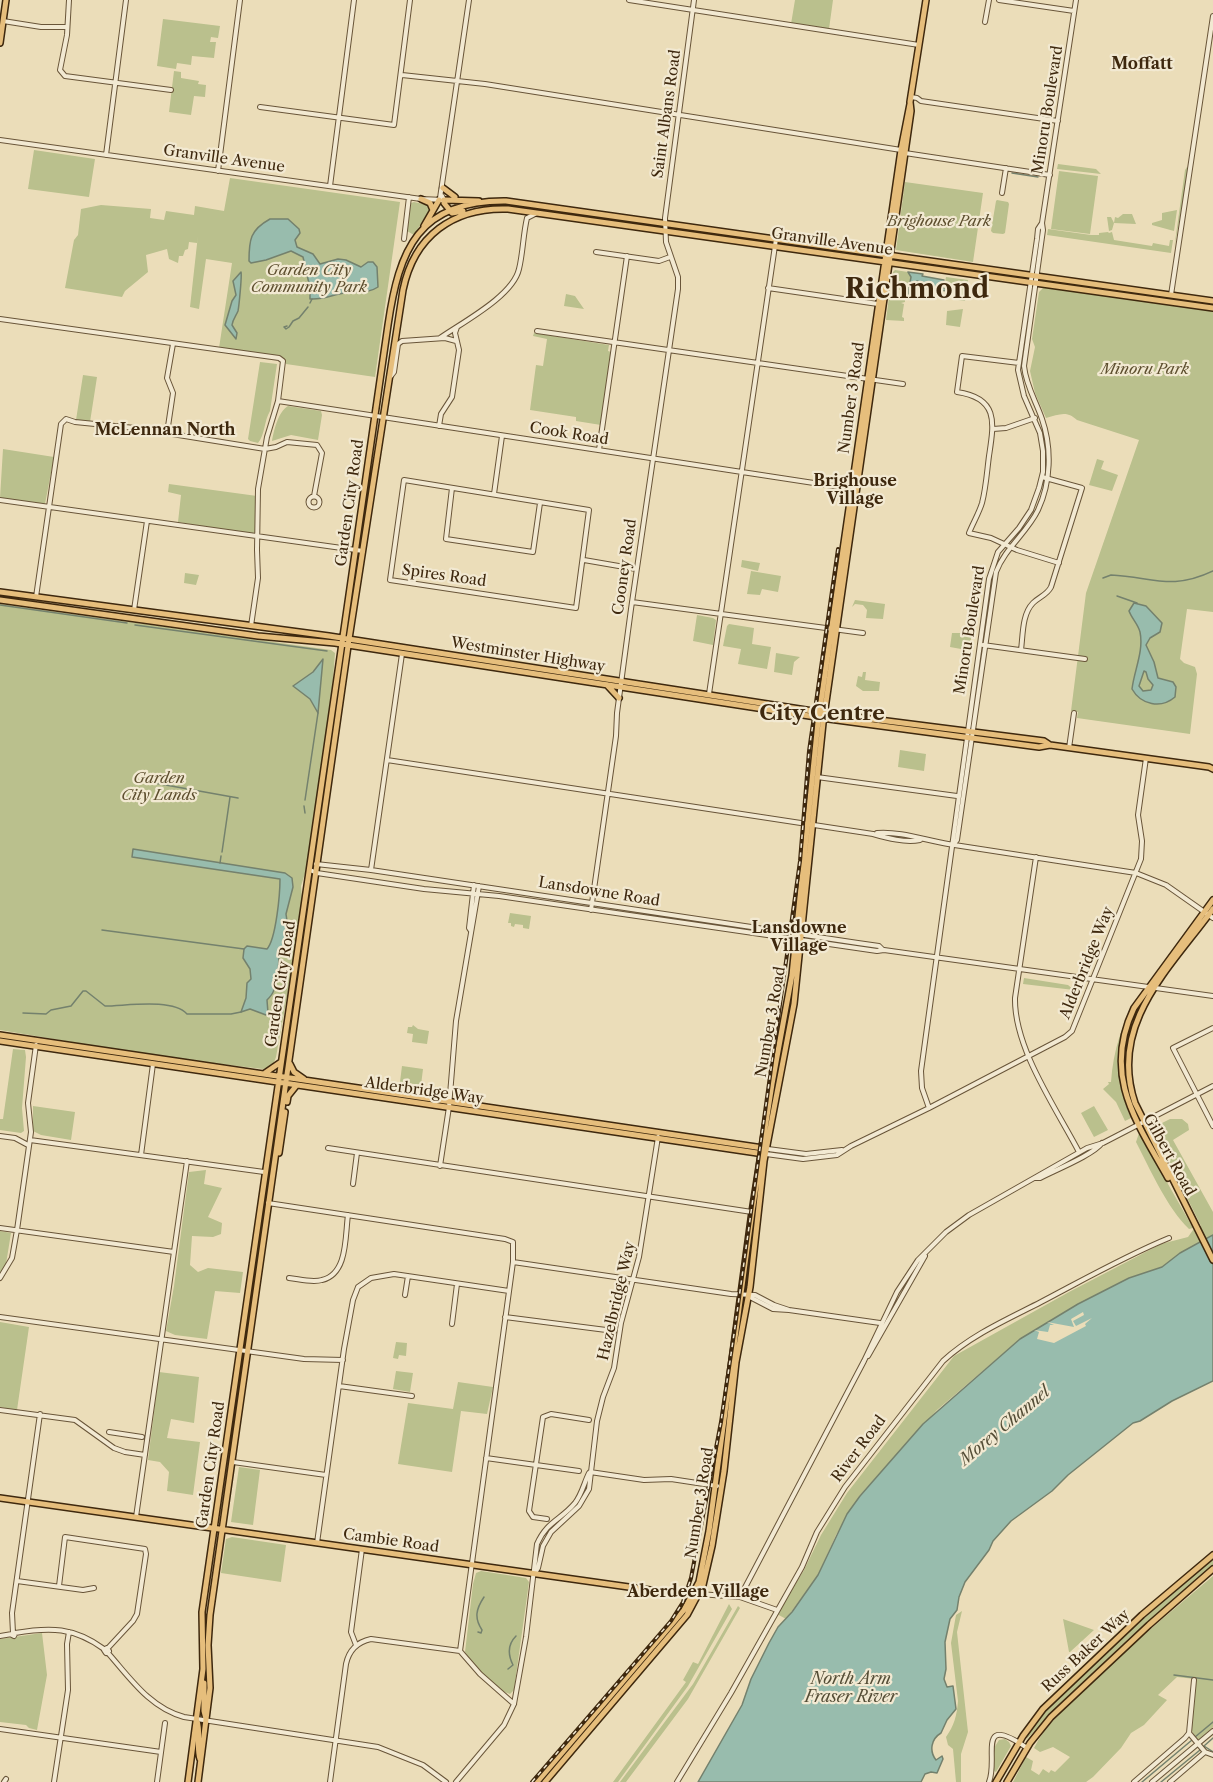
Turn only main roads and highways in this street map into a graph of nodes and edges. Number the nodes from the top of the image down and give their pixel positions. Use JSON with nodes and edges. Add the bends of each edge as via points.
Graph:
{"nodes":[{"id":1,"x":6,"y":0,"type":"edge"},
{"id":2,"x":926,"y":0,"type":"edge"},
{"id":3,"x":0,"y":43,"type":"edge"},
{"id":4,"x":443,"y":188,"type":"road end"},
{"id":5,"x":421,"y":199,"type":"road end"},
{"id":6,"x":442,"y":199,"type":"junction"},
{"id":7,"x":459,"y":199,"type":"junction"},
{"id":8,"x":483,"y":201,"type":"junction"},
{"id":9,"x":487,"y":209,"type":"junction"},
{"id":10,"x":433,"y":210,"type":"junction"},
{"id":11,"x":451,"y":211,"type":"junction"},
{"id":12,"x":449,"y":221,"type":"junction"},
{"id":13,"x":420,"y":232,"type":"junction"},
{"id":14,"x":889,"y":255,"type":"junction"},
{"id":15,"x":888,"y":262,"type":"junction"},
{"id":16,"x":1034,"y":279,"type":"junction"},
{"id":17,"x":1213,"y":301,"type":"edge"},
{"id":18,"x":1213,"y":308,"type":"edge"},
{"id":19,"x":870,"y":380,"type":"junction"},
{"id":20,"x":0,"y":592,"type":"edge"},
{"id":21,"x":0,"y":600,"type":"edge"},
{"id":22,"x":134,"y":611,"type":"junction"},
{"id":23,"x":132,"y":618,"type":"junction"},
{"id":24,"x":346,"y":641,"type":"junction"},
{"id":25,"x":621,"y":684,"type":"junction"},
{"id":26,"x":607,"y":685,"type":"junction"},
{"id":27,"x":619,"y":698,"type":"road end"},
{"id":28,"x":822,"y":715,"type":"junction"},
{"id":29,"x":969,"y":734,"type":"junction"},
{"id":30,"x":1050,"y":745,"type":"junction"},
{"id":31,"x":1212,"y":767,"type":"edge"},
{"id":32,"x":810,"y":825,"type":"junction"},
{"id":33,"x":1213,"y":900,"type":"edge"},
{"id":34,"x":1213,"y":909,"type":"edge"},
{"id":35,"x":1209,"y":915,"type":"edge"},
{"id":36,"x":0,"y":1035,"type":"edge"},
{"id":37,"x":0,"y":1041,"type":"edge"},
{"id":38,"x":36,"y":1043,"type":"junction"},
{"id":39,"x":153,"y":1061,"type":"junction"},
{"id":40,"x":281,"y":1062,"type":"junction"},
{"id":41,"x":289,"y":1063,"type":"junction"},
{"id":42,"x":264,"y":1073,"type":"junction"},
{"id":43,"x":279,"y":1076,"type":"junction"},
{"id":44,"x":287,"y":1077,"type":"junction"},
{"id":45,"x":305,"y":1080,"type":"junction"},
{"id":46,"x":278,"y":1083,"type":"junction"},
{"id":47,"x":286,"y":1084,"type":"junction"},
{"id":48,"x":296,"y":1086,"type":"junction"},
{"id":49,"x":449,"y":1104,"type":"junction"},
{"id":50,"x":765,"y":1151,"type":"junction"},
{"id":51,"x":275,"y":1165,"type":"junction"},
{"id":52,"x":1213,"y":1260,"type":"edge"},
{"id":53,"x":718,"y":1486,"type":"junction"},
{"id":54,"x":0,"y":1498,"type":"edge"},
{"id":55,"x":213,"y":1528,"type":"junction"},
{"id":56,"x":223,"y":1529,"type":"junction"},
{"id":57,"x":1213,"y":1555,"type":"edge"},
{"id":58,"x":1212,"y":1570,"type":"edge"},
{"id":59,"x":696,"y":1594,"type":"junction"},
{"id":60,"x":203,"y":1669,"type":"junction"},
{"id":61,"x":197,"y":1719,"type":"junction"},
{"id":62,"x":207,"y":1720,"type":"junction"},
{"id":63,"x":571,"y":1747,"type":"junction"},
{"id":64,"x":201,"y":1760,"type":"junction"},
{"id":65,"x":188,"y":1782,"type":"edge"},
{"id":66,"x":198,"y":1782,"type":"edge"},
{"id":67,"x":537,"y":1782,"type":"edge"},
{"id":68,"x":545,"y":1782,"type":"edge"},
{"id":69,"x":996,"y":1782,"type":"edge"},
{"id":70,"x":1007,"y":1782,"type":"edge"}],
"edges":[{"from":1,"to":3,"type":"main road"},
{"from":2,"to":14,"type":"main road","name":"Number 3 Road","via":[[907,110]]},
{"from":4,"to":7,"type":"main road"},
{"from":5,"to":10,"type":"main road","via":[[430,203]]},
{"from":6,"to":7,"type":"main road"},
{"from":6,"to":10,"type":"main road"},
{"from":6,"to":11,"type":"main road"},
{"from":7,"to":8,"type":"main road"},
{"from":8,"to":11,"type":"main road","name":"Granville Avenue"},
{"from":8,"to":14,"type":"main road","name":"Granville Avenue","via":[[522,203]]},
{"from":9,"to":11,"type":"main road","via":[[457,214]]},
{"from":9,"to":12,"type":"main road","name":"Granville Avenue"},
{"from":9,"to":15,"type":"main road","name":"Granville Avenue","via":[[542,213]]},
{"from":10,"to":13,"type":"main road"},
{"from":11,"to":12,"type":"main road"},
{"from":11,"to":13,"type":"main road","name":"Garden City Road"},
{"from":12,"to":24,"type":"main road","name":"Garden City Road","via":[[429,237],[416,255],[403,290]]},
{"from":13,"to":24,"type":"main road","name":"Garden City Road","via":[[404,256],[396,279],[355,550]]},
{"from":14,"to":15,"type":"main road","name":"Number 3 Road"},
{"from":14,"to":16,"type":"main road","name":"Granville Avenue"},
{"from":15,"to":16,"type":"main road","name":"Granville Avenue"},
{"from":15,"to":19,"type":"main road","name":"Number 3 Road"},
{"from":15,"to":19,"type":"main road","name":"Number 3 Road","via":[[878,304]]},
{"from":16,"to":17,"type":"main road","name":"Granville Avenue"},
{"from":16,"to":18,"type":"main road","name":"Granville Avenue"},
{"from":19,"to":28,"type":"main road","name":"Number 3 Road"},
{"from":20,"to":22,"type":"main road","name":"Westminster Highway"},
{"from":21,"to":23,"type":"main road","name":"Westminster Highway"},
{"from":22,"to":23,"type":"main road"},
{"from":22,"to":24,"type":"main road","name":"Westminster Highway"},
{"from":23,"to":24,"type":"main road","name":"Westminster Highway","via":[[258,636]]},
{"from":24,"to":25,"type":"main road","name":"Westminster Highway"},
{"from":24,"to":26,"type":"main road","name":"Westminster Highway"},
{"from":24,"to":40,"type":"main road","name":"Garden City Road"},
{"from":24,"to":41,"type":"main road","name":"Garden City Road"},
{"from":25,"to":26,"type":"main road","name":"Westminster Highway"},
{"from":25,"to":28,"type":"main road","name":"Westminster Highway"},
{"from":25,"to":28,"type":"main road","name":"Westminster Highway","via":[[709,694]]},
{"from":26,"to":27,"type":"main road"},
{"from":28,"to":29,"type":"main road","name":"Westminster Highway"},
{"from":28,"to":32,"type":"main road","name":"Number 3 Road"},
{"from":28,"to":32,"type":"main road","name":"Number 3 Road"},
{"from":29,"to":30,"type":"main road","name":"Westminster Highway","via":[[1039,747]]},
{"from":29,"to":30,"type":"main road","name":"Westminster Highway","via":[[1044,741]]},
{"from":30,"to":31,"type":"main road","name":"Westminster Highway"},
{"from":32,"to":50,"type":"main road","name":"Number 3 Road","via":[[791,985]]},
{"from":32,"to":50,"type":"main road","name":"Number 3 Road","via":[[803,938],[794,1004]]},
{"from":33,"to":35,"type":"main road","name":"Gilbert Road"},
{"from":34,"to":35,"type":"main road","name":"Gilbert Road"},
{"from":35,"to":52,"type":"main road","name":"Gilbert Road","via":[[1152,987],[1135,1023],[1128,1051],[1130,1088],[1142,1123]]},
{"from":36,"to":38,"type":"main road","name":"Alderbridge Way"},
{"from":37,"to":38,"type":"main road","name":"Alderbridge Way"},
{"from":38,"to":39,"type":"main road","name":"Alderbridge Way"},
{"from":39,"to":42,"type":"main road","name":"Alderbridge Way"},
{"from":39,"to":46,"type":"main road","name":"Alderbridge Way"},
{"from":40,"to":42,"type":"main road"},
{"from":40,"to":43,"type":"main road","name":"Garden City Road"},
{"from":41,"to":44,"type":"main road","name":"Garden City Road"},
{"from":41,"to":45,"type":"main road"},
{"from":42,"to":43,"type":"main road","name":"Alderbridge Way"},
{"from":43,"to":44,"type":"main road","name":"Alderbridge Way"},
{"from":43,"to":46,"type":"main road","name":"Garden City Road"},
{"from":44,"to":45,"type":"main road","name":"Alderbridge Way"},
{"from":44,"to":47,"type":"main road","name":"Garden City Road"},
{"from":45,"to":49,"type":"main road","name":"Alderbridge Way"},
{"from":46,"to":47,"type":"main road","name":"Alderbridge Way"},
{"from":46,"to":55,"type":"main road","name":"Garden City Road"},
{"from":47,"to":48,"type":"main road","name":"Alderbridge Way"},
{"from":47,"to":51,"type":"main road","name":"Garden City Road"},
{"from":48,"to":49,"type":"main road","name":"Alderbridge Way"},
{"from":48,"to":51,"type":"main road","via":[[287,1100]]},
{"from":49,"to":50,"type":"main road","name":"Alderbridge Way"},
{"from":50,"to":53,"type":"main road","name":"Number 3 Road","via":[[748,1296]]},
{"from":50,"to":53,"type":"main road","name":"Number 3 Road","via":[[740,1295]]},
{"from":51,"to":56,"type":"main road","name":"Garden City Road"},
{"from":53,"to":59,"type":"main road","name":"Number 3 Road"},
{"from":54,"to":55,"type":"main road","name":"Cambie Road"},
{"from":55,"to":56,"type":"main road","name":"Cambie Road"},
{"from":55,"to":60,"type":"main road","name":"Garden City Road","via":[[202,1612]]},
{"from":56,"to":59,"type":"main road","name":"Cambie Road","via":[[657,1592]]},
{"from":56,"to":62,"type":"main road","name":"Garden City Road","via":[[210,1615]]},
{"from":57,"to":69,"type":"main road","name":"Russ Baker Way","via":[[1042,1709]]},
{"from":58,"to":70,"type":"main road","name":"Russ Baker Way","via":[[1051,1717]]},
{"from":59,"to":63,"type":"main road","name":"Number 3 Road"},
{"from":60,"to":61,"type":"main road","name":"Garden City Road"},
{"from":60,"to":62,"type":"main road"},
{"from":61,"to":64,"type":"main road"},
{"from":61,"to":65,"type":"main road","name":"Garden City Road"},
{"from":62,"to":64,"type":"main road","name":"Garden City Road"},
{"from":63,"to":67,"type":"main road","name":"Number 3 Road"},
{"from":63,"to":68,"type":"main road","name":"Number 3 Road"},
{"from":64,"to":66,"type":"main road","name":"Garden City Road"}]}
